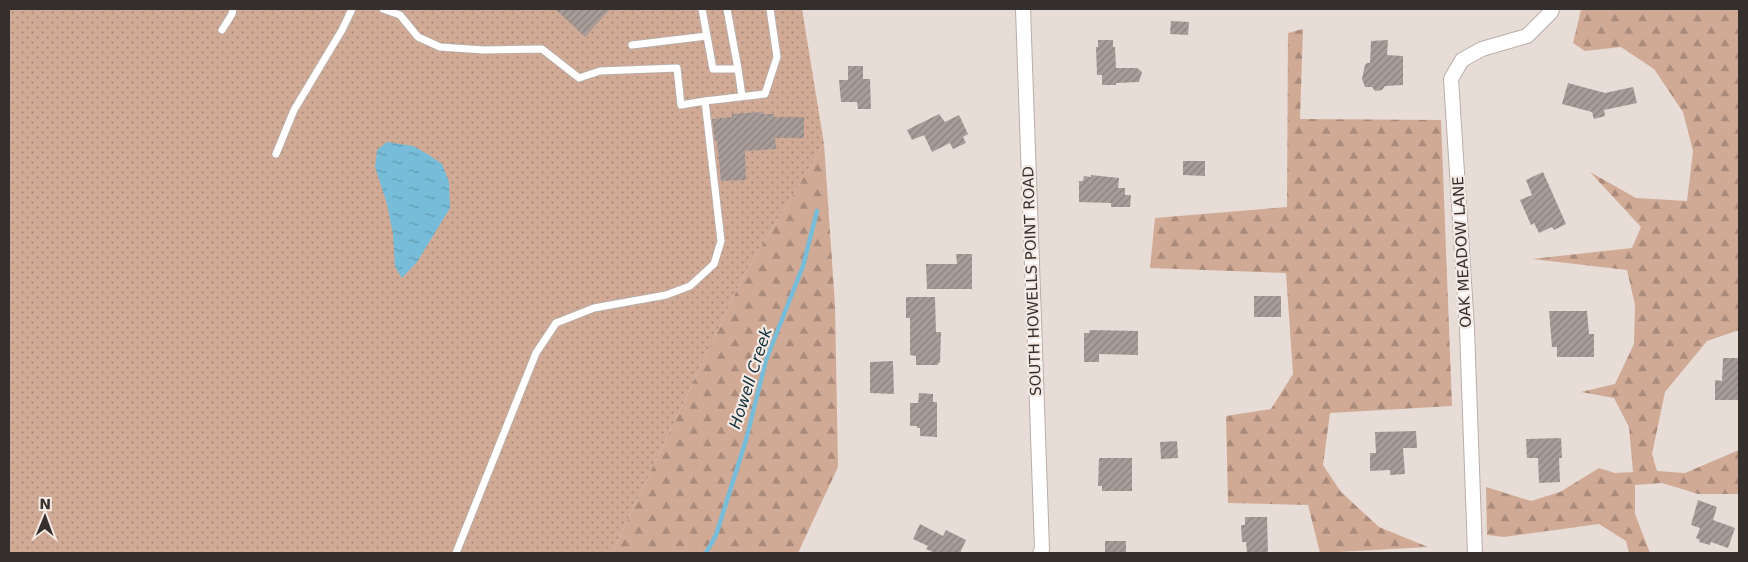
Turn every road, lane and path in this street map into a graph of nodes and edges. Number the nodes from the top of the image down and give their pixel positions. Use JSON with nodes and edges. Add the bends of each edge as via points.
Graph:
{"nodes":[{"id":1,"x":233,"y":9,"type":"edge"},
{"id":2,"x":352,"y":9,"type":"edge"},
{"id":3,"x":383,"y":9,"type":"edge"},
{"id":4,"x":702,"y":9,"type":"edge"},
{"id":5,"x":728,"y":9,"type":"edge"},
{"id":6,"x":770,"y":9,"type":"edge"},
{"id":7,"x":1023,"y":9,"type":"edge"},
{"id":8,"x":1552,"y":9,"type":"edge"},
{"id":9,"x":222,"y":30,"type":"dead end"},
{"id":10,"x":707,"y":36,"type":"junction"},
{"id":11,"x":632,"y":45,"type":"dead end"},
{"id":12,"x":738,"y":69,"type":"junction"},
{"id":13,"x":742,"y":96,"type":"junction"},
{"id":14,"x":705,"y":101,"type":"junction"},
{"id":15,"x":276,"y":154,"type":"dead end"},
{"id":16,"x":456,"y":553,"type":"edge"},
{"id":17,"x":1040,"y":553,"type":"edge"},
{"id":18,"x":1475,"y":553,"type":"edge"}],
"edges":[{"from":1,"to":9,"type":"lane"},
{"from":2,"to":15,"type":"lane","via":[[294,110]]},
{"from":3,"to":14,"type":"lane","via":[[400,14],[418,37],[440,47],[542,49],[579,78],[600,71],[677,68],[681,105]]},
{"from":4,"to":10,"type":"lane"},
{"from":5,"to":12,"type":"lane"},
{"from":6,"to":13,"type":"lane","via":[[777,57],[765,94]]},
{"from":7,"to":17,"type":"street","name":"SOUTH HOWELLS POINT ROAD"},
{"from":8,"to":18,"type":"street","name":"OAK MEADOW LANE","via":[[1527,36],[1482,49],[1462,60],[1451,79],[1467,329]]},
{"from":10,"to":11,"type":"lane"},
{"from":10,"to":12,"type":"lane","via":[[712,69]]},
{"from":12,"to":13,"type":"lane"},
{"from":13,"to":14,"type":"lane"},
{"from":14,"to":16,"type":"lane","via":[[721,241],[714,264],[690,286],[666,295],[594,308],[556,323],[536,353]]}]}
